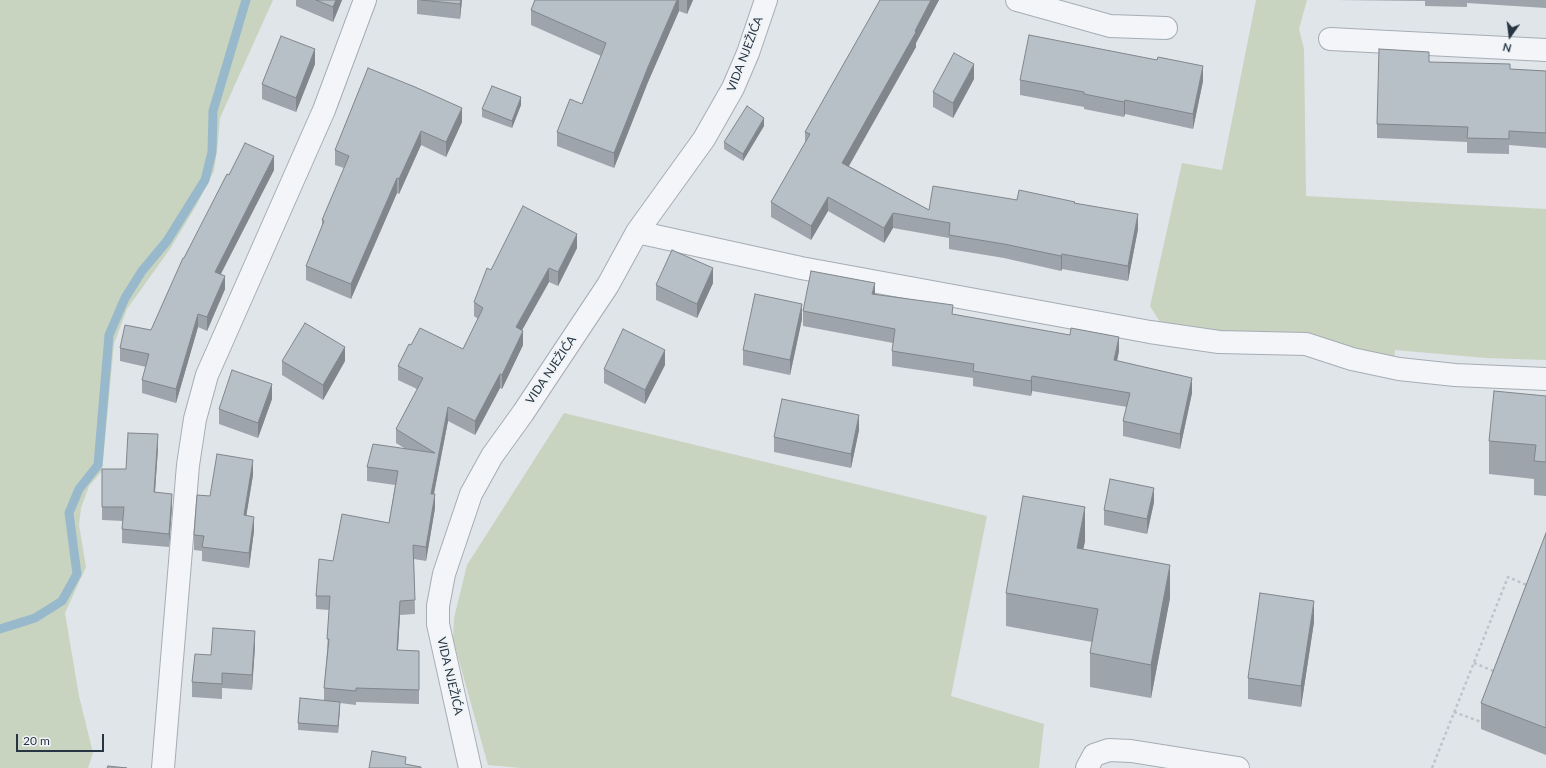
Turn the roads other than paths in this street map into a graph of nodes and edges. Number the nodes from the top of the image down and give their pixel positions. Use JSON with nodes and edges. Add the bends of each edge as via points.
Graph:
{"nodes":[{"id":1,"x":365,"y":0,"type":"edge"},
{"id":2,"x":766,"y":0,"type":"edge"},
{"id":3,"x":1017,"y":0,"type":"edge"},
{"id":4,"x":1166,"y":28,"type":"dead end"},
{"id":5,"x":1330,"y":39,"type":"dead end"},
{"id":6,"x":1546,"y":50,"type":"edge"},
{"id":7,"x":637,"y":232,"type":"junction"},
{"id":8,"x":1546,"y":378,"type":"edge"},
{"id":9,"x":163,"y":768,"type":"edge"},
{"id":10,"x":470,"y":768,"type":"edge"},
{"id":11,"x":1087,"y":768,"type":"edge"},
{"id":12,"x":1238,"y":768,"type":"edge"}],
"edges":[{"from":1,"to":9,"type":"street","via":[[324,110],[207,375],[195,419],[188,464]]},
{"from":2,"to":7,"type":"street","name":"VIDA NJEŽIĆA","via":[[733,88],[704,139]]},
{"from":3,"to":4,"type":"street","via":[[1110,26]]},
{"from":5,"to":6,"type":"street"},
{"from":7,"to":8,"type":"street","via":[[800,268],[1150,332],[1219,342],[1306,344],[1352,359],[1399,369],[1454,376]]},
{"from":7,"to":10,"type":"street","name":"VIDA NJEŽIĆA","via":[[608,285],[492,456],[471,494],[444,574],[438,606],[438,624]]},
{"from":11,"to":12,"type":"street","via":[[1094,755],[1109,750],[1131,751]]}]}
